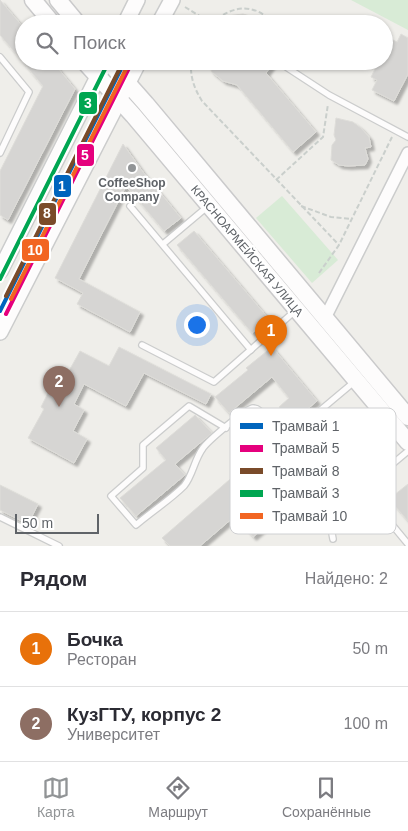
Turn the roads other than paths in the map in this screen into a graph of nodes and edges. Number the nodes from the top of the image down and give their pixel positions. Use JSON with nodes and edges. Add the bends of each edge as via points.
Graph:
{"nodes":[{"id":1,"x":33,"y":0,"type":"edge"},
{"id":2,"x":58,"y":0,"type":"edge"},
{"id":3,"x":137,"y":0,"type":"edge"},
{"id":4,"x":178,"y":4,"type":"edge"},
{"id":5,"x":46,"y":15,"type":"edge"},
{"id":6,"x":70,"y":15,"type":"edge"},
{"id":7,"x":130,"y":15,"type":"edge"},
{"id":8,"x":168,"y":15,"type":"edge"},
{"id":9,"x":0,"y":57,"type":"edge"},
{"id":10,"x":92,"y":70,"type":"edge"},
{"id":11,"x":102,"y":70,"type":"edge"},
{"id":12,"x":116,"y":70,"type":"edge"},
{"id":13,"x":135,"y":70,"type":"edge"},
{"id":14,"x":291,"y":70,"type":"edge"},
{"id":15,"x":98,"y":77,"type":"junction"},
{"id":16,"x":128,"y":83,"type":"junction"},
{"id":17,"x":119,"y":100,"type":"junction"},
{"id":18,"x":408,"y":136,"type":"edge"},
{"id":19,"x":0,"y":153,"type":"edge"},
{"id":20,"x":408,"y":153,"type":"edge"},
{"id":21,"x":130,"y":206,"type":"dead end"},
{"id":22,"x":209,"y":206,"type":"junction"},
{"id":23,"x":163,"y":244,"type":"junction"},
{"id":24,"x":2,"y":263,"type":"edge"},
{"id":25,"x":296,"y":310,"type":"junction"},
{"id":26,"x":319,"y":324,"type":"junction"},
{"id":27,"x":0,"y":332,"type":"edge"},
{"id":28,"x":142,"y":345,"type":"dead end"},
{"id":29,"x":251,"y":350,"type":"junction"},
{"id":30,"x":356,"y":381,"type":"junction"},
{"id":31,"x":324,"y":408,"type":"edge"},
{"id":32,"x":379,"y":408,"type":"edge"},
{"id":33,"x":408,"y":417,"type":"edge"},
{"id":34,"x":230,"y":424,"type":"edge"},
{"id":35,"x":226,"y":428,"type":"junction"},
{"id":36,"x":396,"y":428,"type":"edge"},
{"id":37,"x":408,"y":442,"type":"edge"},
{"id":38,"x":408,"y":451,"type":"edge"},
{"id":39,"x":396,"y":461,"type":"edge"},
{"id":40,"x":0,"y":517,"type":"edge"},
{"id":41,"x":396,"y":529,"type":"edge"},
{"id":42,"x":332,"y":534,"type":"edge"},
{"id":43,"x":333,"y":539,"type":"dead end"},
{"id":44,"x":408,"y":544,"type":"edge"},
{"id":45,"x":59,"y":546,"type":"edge"}],
"edges":[{"from":1,"to":5,"type":"main road"},
{"from":2,"to":6,"type":"main road"},
{"from":3,"to":7,"type":"street"},
{"from":4,"to":8,"type":"street"},
{"from":9,"to":19,"type":"lane","via":[[29,92]]},
{"from":10,"to":15,"type":"main road","name":"КРАСНОАРМЕЙСКАЯ УЛИЦА"},
{"from":11,"to":15,"type":"street"},
{"from":12,"to":16,"type":"main road","name":"КРАСНОАРМЕЙСКАЯ УЛИЦА"},
{"from":13,"to":16,"type":"street"},
{"from":14,"to":18,"type":"lane","via":[[329,95]]},
{"from":15,"to":17,"type":"main road","name":"КРАСНОАРМЕЙСКАЯ УЛИЦА"},
{"from":15,"to":24,"type":"street"},
{"from":16,"to":17,"type":"street"},
{"from":16,"to":26,"type":"main road","name":"КРАСНОАРМЕЙСКАЯ УЛИЦА"},
{"from":17,"to":22,"type":"main road","name":"КРАСНОАРМЕЙСКАЯ УЛИЦА"},
{"from":17,"to":27,"type":"street"},
{"from":20,"to":26,"type":"street"},
{"from":21,"to":23,"type":"lane"},
{"from":22,"to":23,"type":"lane"},
{"from":22,"to":25,"type":"main road","name":"КРАСНОАРМЕЙСКАЯ УЛИЦА"},
{"from":23,"to":29,"type":"lane"},
{"from":25,"to":26,"type":"main road","name":"КРАСНОАРМЕЙСКАЯ УЛИЦА"},
{"from":25,"to":29,"type":"lane"},
{"from":26,"to":30,"type":"main road","name":"КРАСНОАРМЕЙСКАЯ УЛИЦА"},
{"from":26,"to":33,"type":"main road","name":"КРАСНОАРМЕЙСКАЯ УЛИЦА"},
{"from":28,"to":29,"type":"lane","via":[[214,382]]},
{"from":30,"to":31,"type":"lane"},
{"from":30,"to":32,"type":"main road","name":"КРАСНОАРМЕЙСКАЯ УЛИЦА"},
{"from":34,"to":35,"type":"lane"},
{"from":35,"to":35,"type":"lane","via":[[204,446],[190,479],[136,525],[111,496],[142,468],[144,445],[189,406]]},
{"from":36,"to":37,"type":"main road","name":"КРАСНОАРМЕЙСКАЯ УЛИЦА"},
{"from":38,"to":39,"type":"lane"},
{"from":40,"to":45,"type":"lane"},
{"from":41,"to":44,"type":"lane"},
{"from":42,"to":43,"type":"lane"}]}
